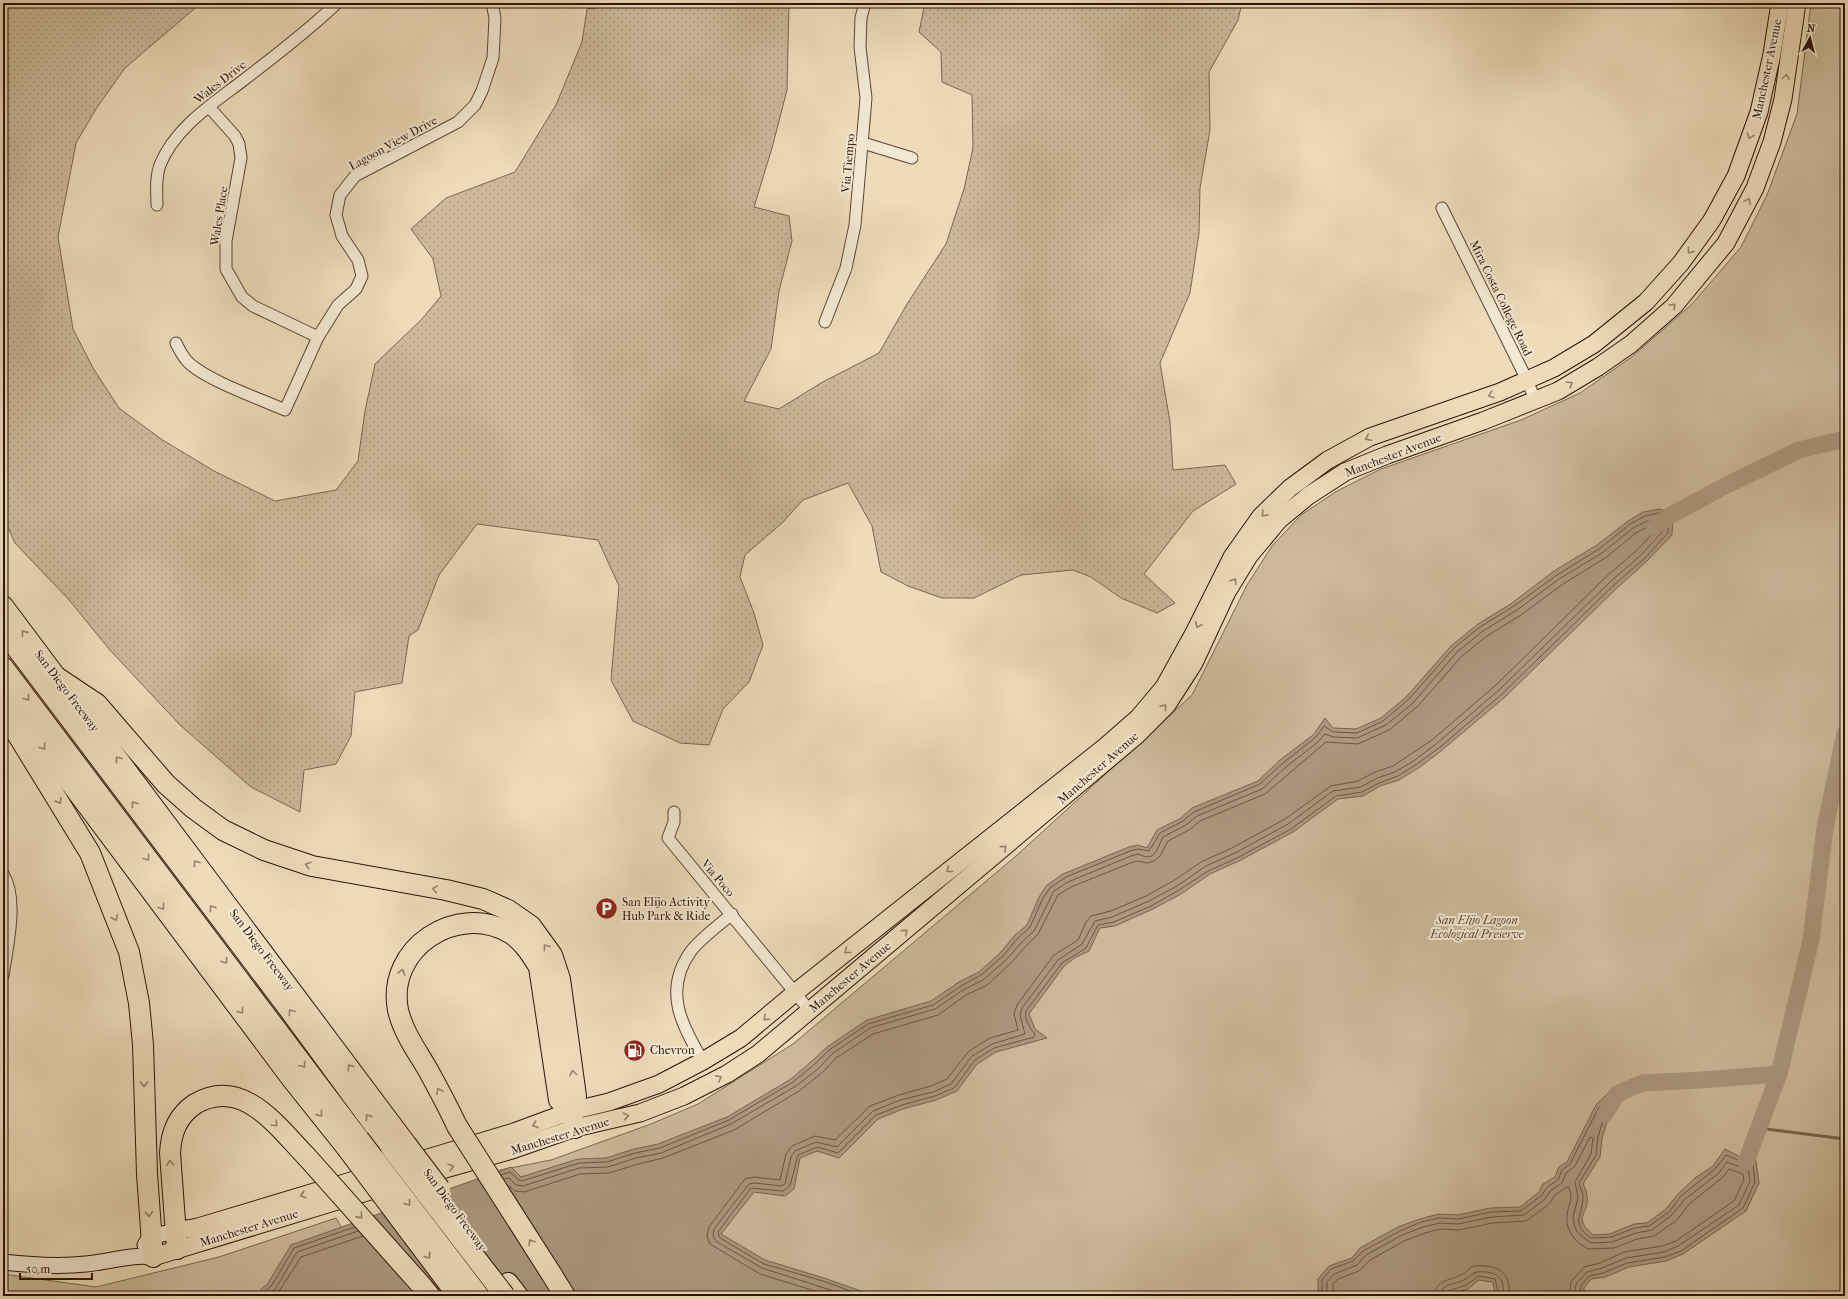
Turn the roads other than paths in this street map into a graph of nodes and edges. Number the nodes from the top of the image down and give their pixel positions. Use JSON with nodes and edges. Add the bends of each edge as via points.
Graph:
{"nodes":[{"id":1,"x":336,"y":3,"type":"edge"},
{"id":2,"x":492,"y":3,"type":"edge"},
{"id":3,"x":865,"y":3,"type":"edge"},
{"id":4,"x":1780,"y":3,"type":"edge"},
{"id":5,"x":1796,"y":3,"type":"edge"},
{"id":6,"x":210,"y":107,"type":"junction"},
{"id":7,"x":863,"y":143,"type":"junction"},
{"id":8,"x":912,"y":158,"type":"dead end"},
{"id":9,"x":157,"y":205,"type":"dead end"},
{"id":10,"x":1442,"y":208,"type":"dead end"},
{"id":11,"x":825,"y":322,"type":"dead end"},
{"id":12,"x":318,"y":338,"type":"junction"},
{"id":13,"x":176,"y":343,"type":"dead end"},
{"id":14,"x":1527,"y":380,"type":"junction"},
{"id":15,"x":1535,"y":400,"type":"junction"},
{"id":16,"x":3,"y":606,"type":"edge"},
{"id":17,"x":3,"y":630,"type":"edge"},
{"id":18,"x":3,"y":667,"type":"edge"},
{"id":19,"x":55,"y":676,"type":"junction"},
{"id":20,"x":3,"y":693,"type":"edge"},
{"id":21,"x":674,"y":812,"type":"dead end"},
{"id":22,"x":3,"y":874,"type":"edge"},
{"id":23,"x":732,"y":914,"type":"junction"},
{"id":24,"x":3,"y":976,"type":"edge"},
{"id":25,"x":796,"y":992,"type":"junction"},
{"id":26,"x":810,"y":1011,"type":"junction"},
{"id":27,"x":703,"y":1061,"type":"junction"},
{"id":28,"x":573,"y":1120,"type":"junction"},
{"id":29,"x":352,"y":1143,"type":"junction"},
{"id":30,"x":399,"y":1146,"type":"junction"},
{"id":31,"x":150,"y":1237,"type":"junction"},
{"id":32,"x":176,"y":1240,"type":"junction"},
{"id":33,"x":146,"y":1256,"type":"junction"},
{"id":34,"x":3,"y":1262,"type":"edge"},
{"id":35,"x":430,"y":1296,"type":"edge"},
{"id":36,"x":458,"y":1296,"type":"edge"},
{"id":37,"x":479,"y":1296,"type":"edge"},
{"id":38,"x":505,"y":1296,"type":"edge"},
{"id":39,"x":518,"y":1296,"type":"edge"},
{"id":40,"x":565,"y":1296,"type":"edge"}],
"edges":[{"from":1,"to":6,"type":"street","name":"Wales Drive","via":[[313,26]]},
{"from":2,"to":12,"type":"street","name":"Lagoon View Drive","via":[[495,18],[493,58],[475,105],[458,122],[356,176],[340,195],[336,214],[342,236],[358,260],[362,276],[356,288],[338,305]]},
{"from":3,"to":7,"type":"street","name":"Via Tiempo","via":[[860,40],[866,98]]},
{"from":4,"to":14,"type":"main road","name":"Manchester Avenue","one_way":true,"via":[[1759,112],[1736,176],[1712,220],[1681,263],[1646,302],[1594,344],[1554,368]]},
{"from":15,"to":5,"type":"main road","name":"Manchester Avenue","one_way":true,"via":[[1558,391],[1631,344],[1674,306],[1726,243],[1755,188],[1772,142],[1783,99]]},
{"from":6,"to":9,"type":"street","name":"Wales Drive","via":[[182,131],[165,155],[157,182]]},
{"from":6,"to":12,"type":"street","name":"Wales Place","via":[[235,136],[242,158],[226,241],[226,269],[242,297],[253,306]]},
{"from":7,"to":8,"type":"street"},
{"from":7,"to":11,"type":"street","name":"Via Tiempo","via":[[855,225],[846,268]]},
{"from":10,"to":14,"type":"street","name":"Mira Costa College Road"},
{"from":12,"to":13,"type":"street","name":"Lagoon View Drive","via":[[285,410],[204,374],[189,364]]},
{"from":14,"to":15,"type":"street","name":"Mira Costa College Road"},
{"from":14,"to":25,"type":"main road","name":"Manchester Avenue","one_way":true,"via":[[1500,392],[1370,437],[1328,460],[1290,488],[1261,516],[1232,557],[1164,687],[1138,718]]},
{"from":26,"to":15,"type":"main road","name":"Manchester Avenue","one_way":true,"via":[[1130,741],[1167,705],[1194,663],[1227,592],[1249,556],[1279,520],[1308,496],[1345,472]]},
{"from":19,"to":16,"type":"highway","name":"San Diego Freeway","one_way":true},
{"from":30,"to":17,"type":"highway","one_way":true,"via":[[288,1008]]},
{"from":18,"to":29,"type":"highway","one_way":true},
{"from":28,"to":19,"type":"highway","one_way":true,"via":[[576,1096],[560,979],[552,955],[531,926],[508,910],[483,899],[312,866],[264,850],[223,830],[166,784],[97,704]]},
{"from":30,"to":19,"type":"highway","name":"San Diego Freeway","one_way":true},
{"from":20,"to":29,"type":"highway","one_way":true,"via":[[286,1072]]},
{"from":20,"to":31,"type":"highway","one_way":true,"via":[[14,729],[90,854],[129,952],[144,1045]]},
{"from":21,"to":23,"type":"street","name":"Via Poco","via":[[674,822],[668,838]]},
{"from":22,"to":24,"type":"street","via":[[8,881],[12,902]]},
{"from":23,"to":25,"type":"street"},
{"from":23,"to":27,"type":"street","name":"Via Poco","via":[[692,950],[678,979],[678,1011]]},
{"from":25,"to":26,"type":"street"},
{"from":25,"to":27,"type":"main road","name":"Manchester Avenue","one_way":true,"via":[[741,1038]]},
{"from":28,"to":26,"type":"main road","name":"Manchester Avenue","one_way":true,"via":[[640,1113],[684,1096],[727,1074],[758,1054]]},
{"from":27,"to":28,"type":"main road","name":"Manchester Avenue","via":[[659,1084],[609,1102]]},
{"from":28,"to":32,"type":"main road","name":"Manchester Avenue","via":[[512,1150]]},
{"from":40,"to":28,"type":"highway","one_way":true,"bridge":true,"via":[[457,1126],[405,1030],[398,1010],[398,990],[402,972],[411,953],[427,938],[444,928],[464,923],[484,924],[510,933],[529,949],[539,967],[560,1100]]},
{"from":29,"to":36,"type":"highway","one_way":true,"bridge":true},
{"from":29,"to":37,"type":"highway","one_way":true,"bridge":true},
{"from":30,"to":38,"type":"highway","bridge":true},
{"from":30,"to":39,"type":"highway","name":"San Diego Freeway","bridge":true},
{"from":31,"to":32,"type":"main road","name":"Manchester Avenue"},
{"from":31,"to":33,"type":"highway"},
{"from":32,"to":33,"type":"main road","name":"Manchester Avenue"},
{"from":32,"to":35,"type":"highway","one_way":true,"bridge":true,"via":[[170,1138],[186,1110],[203,1100],[228,1096],[244,1100],[266,1114]]},
{"from":33,"to":34,"type":"main road","name":"Manchester Avenue","via":[[83,1264]]}]}
